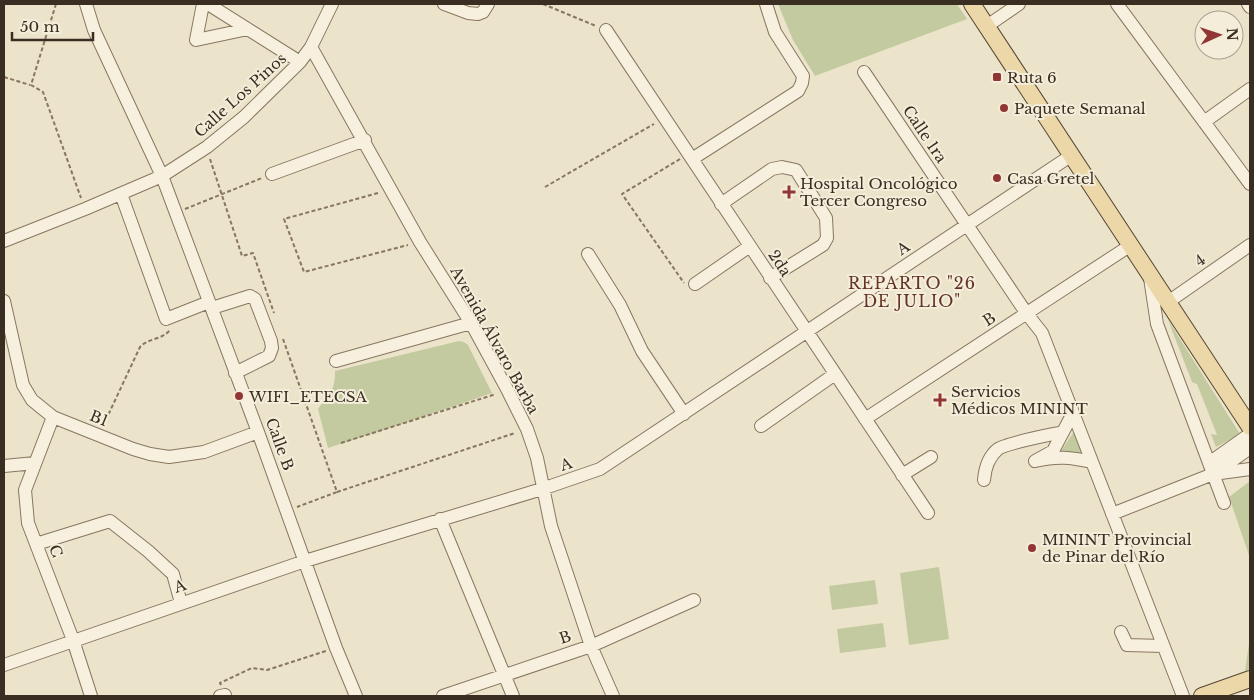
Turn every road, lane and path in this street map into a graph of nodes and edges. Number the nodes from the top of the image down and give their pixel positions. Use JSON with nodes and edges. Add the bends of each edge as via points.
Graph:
{"nodes":[{"id":1,"x":56,"y":4,"type":"edge"},
{"id":2,"x":86,"y":4,"type":"edge"},
{"id":3,"x":203,"y":4,"type":"edge"},
{"id":4,"x":208,"y":4,"type":"edge"},
{"id":5,"x":332,"y":4,"type":"edge"},
{"id":6,"x":444,"y":4,"type":"edge"},
{"id":7,"x":488,"y":4,"type":"edge"},
{"id":8,"x":543,"y":4,"type":"edge"},
{"id":9,"x":766,"y":4,"type":"edge"},
{"id":10,"x":972,"y":4,"type":"edge"},
{"id":11,"x":1019,"y":4,"type":"edge"},
{"id":12,"x":1117,"y":4,"type":"edge"},
{"id":13,"x":1248,"y":4,"type":"edge"},
{"id":14,"x":1250,"y":7,"type":"edge"},
{"id":15,"x":988,"y":26,"type":"junction"},
{"id":16,"x":248,"y":29,"type":"junction"},
{"id":17,"x":606,"y":30,"type":"joint"},
{"id":18,"x":311,"y":47,"type":"junction"},
{"id":19,"x":300,"y":62,"type":"junction"},
{"id":20,"x":864,"y":72,"type":"dead end"},
{"id":21,"x":4,"y":76,"type":"edge"},
{"id":22,"x":31,"y":85,"type":"junction"},
{"id":23,"x":1250,"y":89,"type":"edge"},
{"id":24,"x":664,"y":118,"type":"junction"},
{"id":25,"x":1204,"y":122,"type":"junction"},
{"id":26,"x":365,"y":140,"type":"junction"},
{"id":27,"x":1072,"y":155,"type":"junction"},
{"id":28,"x":690,"y":156,"type":"junction"},
{"id":29,"x":272,"y":174,"type":"joint"},
{"id":30,"x":162,"y":176,"type":"junction"},
{"id":31,"x":1250,"y":184,"type":"edge"},
{"id":32,"x":545,"y":187,"type":"dead end"},
{"id":33,"x":391,"y":189,"type":"junction"},
{"id":34,"x":121,"y":194,"type":"junction"},
{"id":35,"x":721,"y":204,"type":"junction"},
{"id":36,"x":85,"y":210,"type":"junction"},
{"id":37,"x":176,"y":212,"type":"junction"},
{"id":38,"x":967,"y":224,"type":"junction"},
{"id":39,"x":4,"y":240,"type":"edge"},
{"id":40,"x":420,"y":242,"type":"junction"},
{"id":41,"x":1131,"y":245,"type":"junction"},
{"id":42,"x":1250,"y":245,"type":"edge"},
{"id":43,"x":750,"y":246,"type":"junction"},
{"id":44,"x":588,"y":254,"type":"dead end"},
{"id":45,"x":1149,"y":273,"type":"junction"},
{"id":46,"x":770,"y":278,"type":"junction"},
{"id":47,"x":695,"y":284,"type":"joint"},
{"id":48,"x":4,"y":301,"type":"edge"},
{"id":49,"x":1168,"y":302,"type":"junction"},
{"id":50,"x":210,"y":305,"type":"junction"},
{"id":51,"x":1027,"y":314,"type":"junction"},
{"id":52,"x":166,"y":319,"type":"junction"},
{"id":53,"x":471,"y":323,"type":"junction"},
{"id":54,"x":807,"y":332,"type":"junction"},
{"id":55,"x":336,"y":361,"type":"dead end"},
{"id":56,"x":235,"y":373,"type":"junction"},
{"id":57,"x":835,"y":374,"type":"junction"},
{"id":58,"x":508,"y":391,"type":"junction"},
{"id":59,"x":1073,"y":413,"type":"junction"},
{"id":60,"x":684,"y":414,"type":"junction"},
{"id":61,"x":53,"y":417,"type":"junction"},
{"id":62,"x":865,"y":419,"type":"junction"},
{"id":63,"x":761,"y":426,"type":"dead end"},
{"id":64,"x":1250,"y":427,"type":"edge"},
{"id":65,"x":527,"y":429,"type":"junction"},
{"id":66,"x":258,"y":432,"type":"junction"},
{"id":67,"x":1063,"y":432,"type":"junction"},
{"id":68,"x":1250,"y":434,"type":"edge"},
{"id":69,"x":99,"y":435,"type":"junction"},
{"id":70,"x":341,"y":443,"type":"dead end"},
{"id":71,"x":1250,"y":448,"type":"edge"},
{"id":72,"x":931,"y":457,"type":"dead end"},
{"id":73,"x":1092,"y":462,"type":"junction"},
{"id":74,"x":35,"y":463,"type":"junction"},
{"id":75,"x":4,"y":466,"type":"edge"},
{"id":76,"x":1250,"y":469,"type":"edge"},
{"id":77,"x":1212,"y":473,"type":"junction"},
{"id":78,"x":902,"y":475,"type":"junction"},
{"id":79,"x":1250,"y":476,"type":"edge"},
{"id":80,"x":984,"y":480,"type":"dead end"},
{"id":81,"x":542,"y":489,"type":"junction"},
{"id":82,"x":337,"y":492,"type":"dead end"},
{"id":83,"x":1224,"y":504,"type":"dead end"},
{"id":84,"x":928,"y":513,"type":"dead end"},
{"id":85,"x":1112,"y":514,"type":"junction"},
{"id":86,"x":440,"y":519,"type":"junction"},
{"id":87,"x":36,"y":544,"type":"junction"},
{"id":88,"x":305,"y":561,"type":"junction"},
{"id":89,"x":694,"y":600,"type":"dead end"},
{"id":90,"x":180,"y":603,"type":"junction"},
{"id":91,"x":1121,"y":632,"type":"dead end"},
{"id":92,"x":73,"y":640,"type":"junction"},
{"id":93,"x":591,"y":646,"type":"junction"},
{"id":94,"x":1163,"y":646,"type":"junction"},
{"id":95,"x":336,"y":648,"type":"junction"},
{"id":96,"x":4,"y":665,"type":"edge"},
{"id":97,"x":504,"y":675,"type":"junction"},
{"id":98,"x":1250,"y":679,"type":"edge"},
{"id":99,"x":223,"y":695,"type":"edge"},
{"id":100,"x":91,"y":696,"type":"edge"},
{"id":101,"x":356,"y":696,"type":"edge"},
{"id":102,"x":443,"y":696,"type":"edge"},
{"id":103,"x":513,"y":696,"type":"edge"},
{"id":104,"x":613,"y":696,"type":"edge"},
{"id":105,"x":1183,"y":696,"type":"edge"},
{"id":106,"x":1202,"y":696,"type":"edge"}],
"edges":[{"from":1,"to":22,"type":"path"},
{"from":2,"to":30,"type":"street","via":[[94,30]]},
{"from":3,"to":16,"type":"street","via":[[196,40]]},
{"from":4,"to":16,"type":"street"},
{"from":5,"to":18,"type":"street","name":"Calle Los Pinos"},
{"from":6,"to":7,"type":"street","via":[[473,14],[483,12]]},
{"from":8,"to":17,"type":"path"},
{"from":9,"to":28,"type":"street","via":[[774,32],[803,76],[802,84],[798,91]]},
{"from":10,"to":15,"type":"main road"},
{"from":11,"to":15,"type":"street"},
{"from":12,"to":25,"type":"street"},
{"from":13,"to":14,"type":"street"},
{"from":15,"to":27,"type":"main road"},
{"from":16,"to":19,"type":"street"},
{"from":17,"to":24,"type":"street","name":"2da"},
{"from":18,"to":19,"type":"street","name":"Calle Los Pinos"},
{"from":18,"to":26,"type":"street","name":"Avenida Álvaro Barba"},
{"from":19,"to":30,"type":"street","name":"Calle Los Pinos","via":[[207,147]]},
{"from":20,"to":38,"type":"street","name":"Calle 1ra"},
{"from":21,"to":22,"type":"path"},
{"from":22,"to":36,"type":"path","via":[[43,92]]},
{"from":23,"to":25,"type":"street"},
{"from":24,"to":28,"type":"street","name":"2da"},
{"from":24,"to":32,"type":"path"},
{"from":25,"to":31,"type":"street"},
{"from":26,"to":29,"type":"street"},
{"from":26,"to":33,"type":"street","name":"Avenida Álvaro Barba"},
{"from":27,"to":38,"type":"street","name":"A"},
{"from":27,"to":41,"type":"main road"},
{"from":28,"to":35,"type":"street","name":"2da"},
{"from":28,"to":47,"type":"path","via":[[622,194],[687,287]]},
{"from":29,"to":37,"type":"path"},
{"from":30,"to":34,"type":"street","name":"Calle Los Pinos"},
{"from":30,"to":37,"type":"street","name":"Calle B"},
{"from":33,"to":40,"type":"street","name":"Avenida Álvaro Barba"},
{"from":33,"to":40,"type":"path","via":[[284,219],[304,272]]},
{"from":34,"to":36,"type":"street","name":"Calle Los Pinos"},
{"from":34,"to":52,"type":"street"},
{"from":35,"to":43,"type":"street","name":"2da"},
{"from":35,"to":46,"type":"street","via":[[772,168],[796,170],[826,218],[827,238],[823,245]]},
{"from":36,"to":39,"type":"street","name":"Calle Los Pinos"},
{"from":37,"to":50,"type":"street","name":"Calle B"},
{"from":38,"to":51,"type":"street","name":"Calle 1ra"},
{"from":38,"to":54,"type":"street","name":"A"},
{"from":40,"to":53,"type":"street","name":"Avenida Álvaro Barba"},
{"from":41,"to":45,"type":"main road"},
{"from":41,"to":51,"type":"street","name":"B"},
{"from":42,"to":49,"type":"street","name":"4"},
{"from":43,"to":46,"type":"street","name":"2da"},
{"from":43,"to":47,"type":"street"},
{"from":44,"to":60,"type":"street","via":[[620,305],[642,351]]},
{"from":45,"to":49,"type":"main road"},
{"from":45,"to":77,"type":"street","via":[[1158,324]]},
{"from":46,"to":54,"type":"street","name":"2da"},
{"from":48,"to":61,"type":"street","name":"B1","via":[[23,385],[32,400]]},
{"from":49,"to":64,"type":"main road"},
{"from":50,"to":52,"type":"street"},
{"from":50,"to":56,"type":"street","name":"Calle B"},
{"from":50,"to":56,"type":"street","via":[[250,296],[255,299],[271,341],[269,356]]},
{"from":51,"to":59,"type":"street","name":"Calle 1ra","via":[[1042,333]]},
{"from":51,"to":62,"type":"street","name":"B"},
{"from":52,"to":69,"type":"path","via":[[170,331],[140,347]]},
{"from":53,"to":55,"type":"street"},
{"from":53,"to":58,"type":"street","name":"Avenida Álvaro Barba"},
{"from":54,"to":57,"type":"street","name":"2da"},
{"from":54,"to":60,"type":"street","name":"A"},
{"from":56,"to":66,"type":"street","name":"Calle B"},
{"from":57,"to":62,"type":"street","name":"2da"},
{"from":57,"to":63,"type":"street"},
{"from":58,"to":65,"type":"street","name":"Avenida Álvaro Barba"},
{"from":58,"to":70,"type":"path"},
{"from":59,"to":67,"type":"street"},
{"from":59,"to":73,"type":"street","name":"Calle 1ra"},
{"from":60,"to":81,"type":"street","name":"A","via":[[600,470]]},
{"from":61,"to":69,"type":"street","name":"B1"},
{"from":61,"to":74,"type":"street","name":"C"},
{"from":62,"to":78,"type":"street","name":"2da"},
{"from":65,"to":81,"type":"street","name":"Avenida Álvaro Barba","via":[[537,458]]},
{"from":65,"to":82,"type":"path"},
{"from":66,"to":69,"type":"street","name":"B1","via":[[204,452],[169,456],[150,454]]},
{"from":66,"to":88,"type":"street","name":"Calle B"},
{"from":67,"to":73,"type":"street","via":[[1053,451],[1035,461],[1054,457]]},
{"from":67,"to":80,"type":"street","via":[[1000,448],[990,457]]},
{"from":68,"to":77,"type":"street"},
{"from":71,"to":77,"type":"street"},
{"from":72,"to":78,"type":"street"},
{"from":73,"to":85,"type":"street","name":"Calle 1ra"},
{"from":74,"to":75,"type":"street"},
{"from":74,"to":87,"type":"street","name":"C","via":[[25,490],[28,523]]},
{"from":76,"to":77,"type":"street"},
{"from":77,"to":79,"type":"street"},
{"from":77,"to":83,"type":"street"},
{"from":77,"to":85,"type":"street"},
{"from":78,"to":84,"type":"street","name":"2da"},
{"from":81,"to":86,"type":"street","name":"A"},
{"from":81,"to":93,"type":"street","name":"Avenida Álvaro Barba"},
{"from":85,"to":94,"type":"street","name":"Calle 1ra"},
{"from":86,"to":88,"type":"street","name":"A"},
{"from":86,"to":97,"type":"street"},
{"from":87,"to":90,"type":"street","via":[[110,521],[173,574]]},
{"from":87,"to":92,"type":"street","name":"C"},
{"from":88,"to":90,"type":"street","name":"A"},
{"from":88,"to":95,"type":"street","name":"Calle B"},
{"from":89,"to":93,"type":"street","name":"B"},
{"from":90,"to":92,"type":"street","name":"A"},
{"from":91,"to":94,"type":"street","via":[[1127,645]]},
{"from":92,"to":96,"type":"street","name":"A"},
{"from":92,"to":100,"type":"street","name":"C"},
{"from":93,"to":97,"type":"street","name":"B"},
{"from":93,"to":104,"type":"street","name":"Avenida Álvaro Barba"},
{"from":94,"to":105,"type":"street","name":"Calle 1ra"},
{"from":95,"to":99,"type":"path","via":[[267,670],[252,668],[220,683]]},
{"from":95,"to":101,"type":"street","name":"Calle B"},
{"from":97,"to":102,"type":"street","name":"B"},
{"from":97,"to":103,"type":"street"},
{"from":98,"to":106,"type":"main road"}]}
